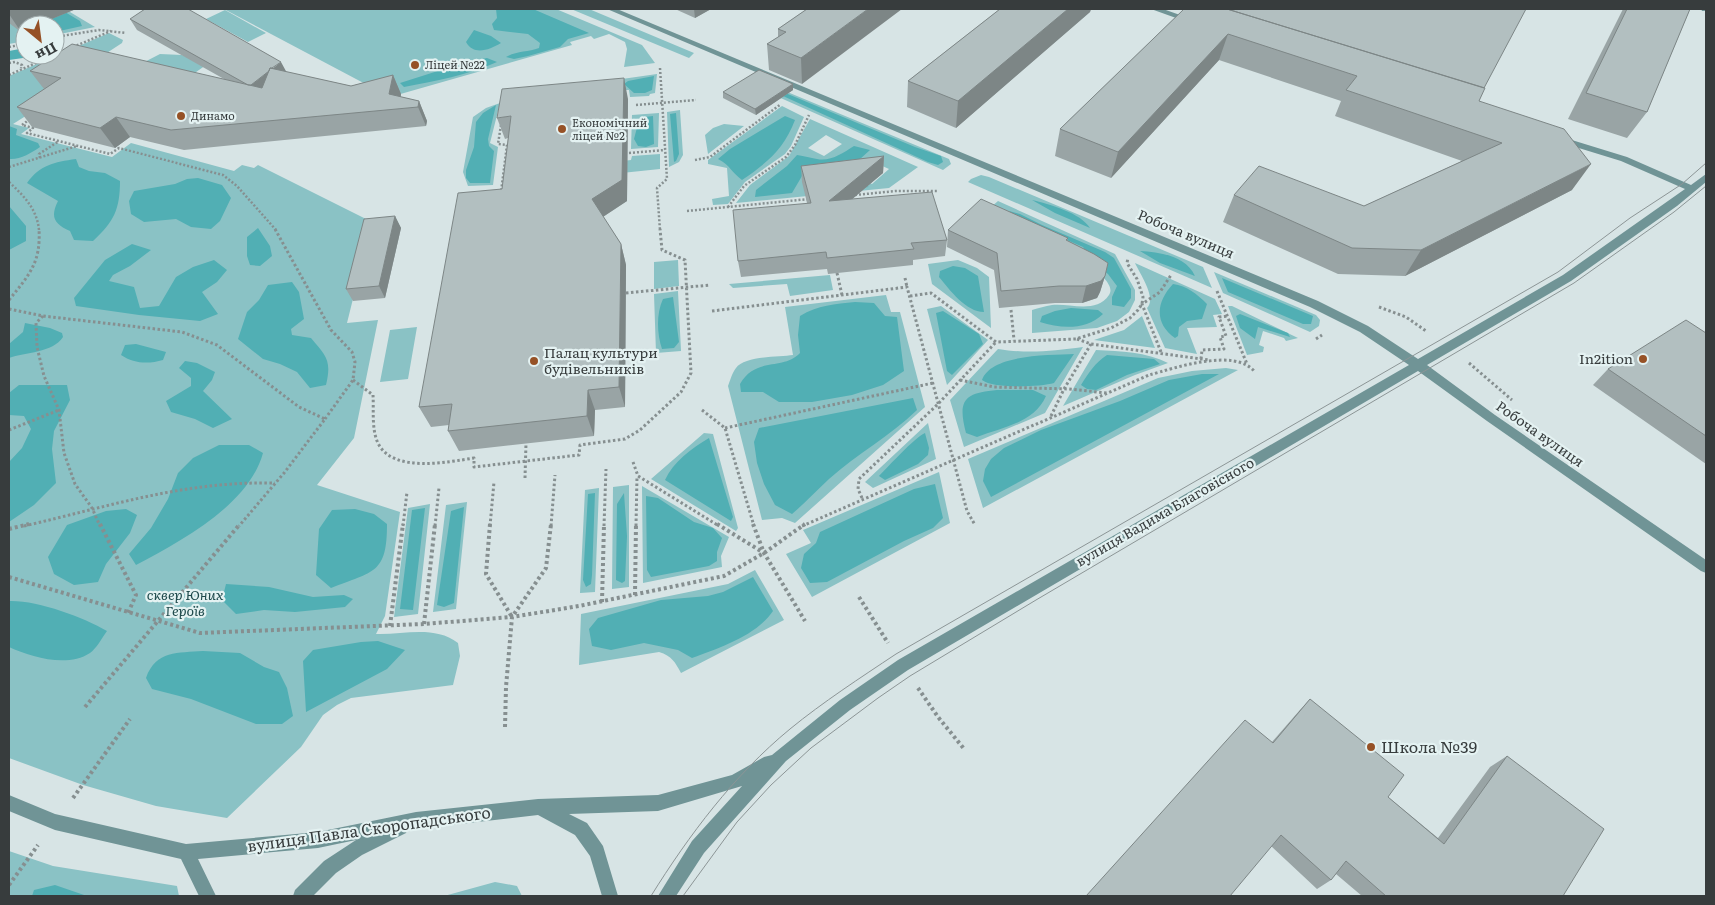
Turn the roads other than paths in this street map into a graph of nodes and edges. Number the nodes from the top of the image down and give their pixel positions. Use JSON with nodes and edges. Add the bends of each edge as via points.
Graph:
{"nodes":[{"id":1,"x":611,"y":9,"type":"edge"},
{"id":2,"x":1155,"y":9,"type":"edge"},
{"id":3,"x":1202,"y":24,"type":"edge"},
{"id":4,"x":1548,"y":135,"type":"edge"},
{"id":5,"x":1706,"y":177,"type":"edge"},
{"id":6,"x":1692,"y":189,"type":"junction"},
{"id":7,"x":1417,"y":364,"type":"junction"},
{"id":8,"x":1706,"y":567,"type":"edge"},
{"id":9,"x":781,"y":756,"type":"junction"},
{"id":10,"x":9,"y":803,"type":"edge"},
{"id":11,"x":538,"y":807,"type":"junction"},
{"id":12,"x":416,"y":820,"type":"junction"},
{"id":13,"x":186,"y":852,"type":"junction"},
{"id":14,"x":208,"y":896,"type":"edge"},
{"id":15,"x":301,"y":896,"type":"edge"},
{"id":16,"x":610,"y":896,"type":"edge"},
{"id":17,"x":666,"y":896,"type":"edge"}],
"edges":[{"from":1,"to":7,"type":"street","name":"Робоча вулиця","via":[[1314,304],[1352,322]]},
{"from":2,"to":3,"type":"street"},
{"from":4,"to":6,"type":"street","via":[[1624,159]]},
{"from":5,"to":6,"type":"street","name":"вулиця Вадима Благовісного"},
{"from":6,"to":7,"type":"street","name":"вулиця Вадима Благовісного","via":[[1567,278]]},
{"from":7,"to":8,"type":"street","name":"Робоча вулиця"},
{"from":7,"to":9,"type":"street","name":"вулиця Вадима Благовісного","via":[[904,666],[845,705]]},
{"from":9,"to":11,"type":"street","name":"вулиця Павла Скоропадського","via":[[735,782],[658,803]]},
{"from":9,"to":17,"type":"street","name":"вулиця Вадима Благовісного","via":[[698,847]]},
{"from":10,"to":13,"type":"street","name":"вулиця Павла Скоропадського","via":[[55,822]]},
{"from":11,"to":12,"type":"street","name":"вулиця Павла Скоропадського"},
{"from":11,"to":16,"type":"street","via":[[581,829],[597,852]]},
{"from":12,"to":13,"type":"street","name":"вулиця Павла Скоропадського","via":[[318,840]]},
{"from":12,"to":15,"type":"street","via":[[356,849]]},
{"from":13,"to":14,"type":"street"}]}
